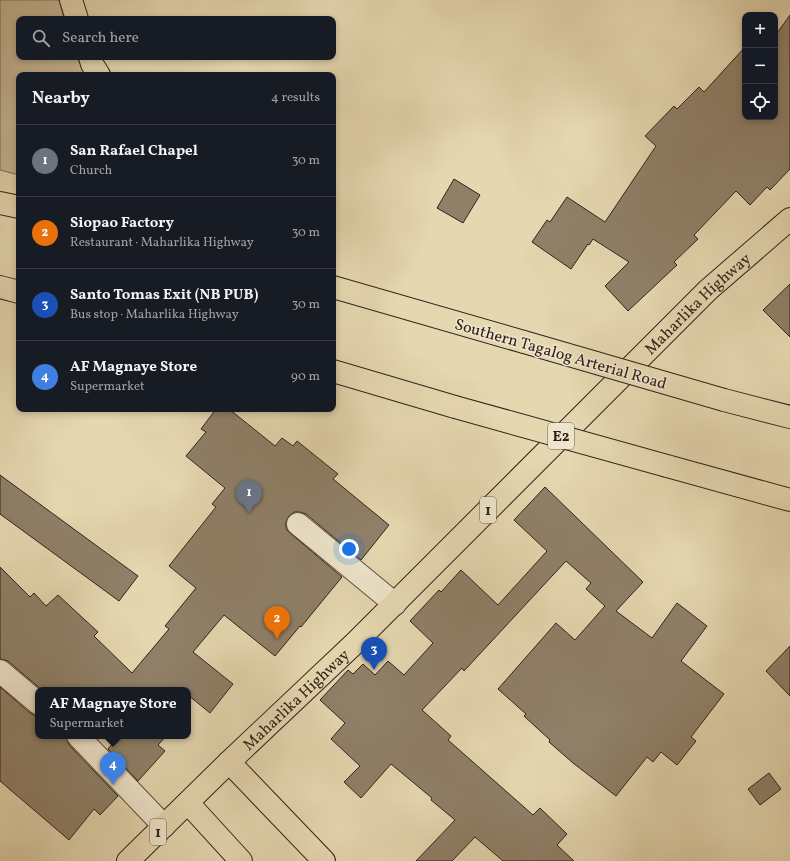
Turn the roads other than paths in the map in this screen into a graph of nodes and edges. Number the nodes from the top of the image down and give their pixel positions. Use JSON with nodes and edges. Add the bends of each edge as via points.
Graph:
{"nodes":[{"id":1,"x":70,"y":0,"type":"edge"},
{"id":2,"x":76,"y":16,"type":"edge"},
{"id":3,"x":91,"y":60,"type":"edge"},
{"id":4,"x":97,"y":72,"type":"edge"},
{"id":5,"x":0,"y":203,"type":"edge"},
{"id":6,"x":16,"y":206,"type":"edge"},
{"id":7,"x":790,"y":219,"type":"edge"},
{"id":8,"x":336,"y":272,"type":"edge"},
{"id":9,"x":0,"y":287,"type":"edge"},
{"id":10,"x":336,"y":288,"type":"edge"},
{"id":11,"x":16,"y":291,"type":"edge"},
{"id":12,"x":426,"y":315,"type":"junction"},
{"id":13,"x":336,"y":372,"type":"edge"},
{"id":14,"x":790,"y":417,"type":"edge"},
{"id":15,"x":763,"y":492,"type":"junction"},
{"id":16,"x":790,"y":500,"type":"edge"},
{"id":17,"x":790,"y":505,"type":"edge"},
{"id":18,"x":298,"y":524,"type":"dead end"},
{"id":19,"x":395,"y":604,"type":"junction"},
{"id":20,"x":0,"y":671,"type":"edge"},
{"id":21,"x":35,"y":700,"type":"edge"},
{"id":22,"x":81,"y":739,"type":"edge"},
{"id":23,"x":229,"y":762,"type":"junction"},
{"id":24,"x":188,"y":803,"type":"junction"},
{"id":25,"x":164,"y":826,"type":"junction"},
{"id":26,"x":128,"y":861,"type":"edge"},
{"id":27,"x":241,"y":861,"type":"edge"},
{"id":28,"x":324,"y":861,"type":"edge"}],
"edges":[{"from":1,"to":2,"type":"highway"},
{"from":3,"to":4,"type":"highway"},
{"from":5,"to":6,"type":"highway"},
{"from":7,"to":19,"type":"highway","name":"Maharlika Highway","number":"1","via":[[708,290]]},
{"from":8,"to":12,"type":"highway"},
{"from":9,"to":11,"type":"highway"},
{"from":10,"to":12,"type":"highway","name":"Southern Tagalog Arterial Road"},
{"from":12,"to":14,"type":"highway","name":"Southern Tagalog Arterial Road","bridge":true},
{"from":13,"to":15,"type":"highway","number":"E2","bridge":true},
{"from":15,"to":16,"type":"highway","number":"E2"},
{"from":15,"to":17,"type":"highway"},
{"from":18,"to":19,"type":"street"},
{"from":19,"to":23,"type":"highway","name":"Maharlika Highway","number":"1"},
{"from":20,"to":21,"type":"street"},
{"from":22,"to":25,"type":"street"},
{"from":23,"to":24,"type":"highway","name":"Maharlika Highway","number":"1"},
{"from":23,"to":28,"type":"highway"},
{"from":24,"to":25,"type":"highway","name":"Maharlika Highway","number":"1"},
{"from":24,"to":27,"type":"highway"},
{"from":25,"to":26,"type":"highway","name":"Maharlika Highway","number":"1"}]}
